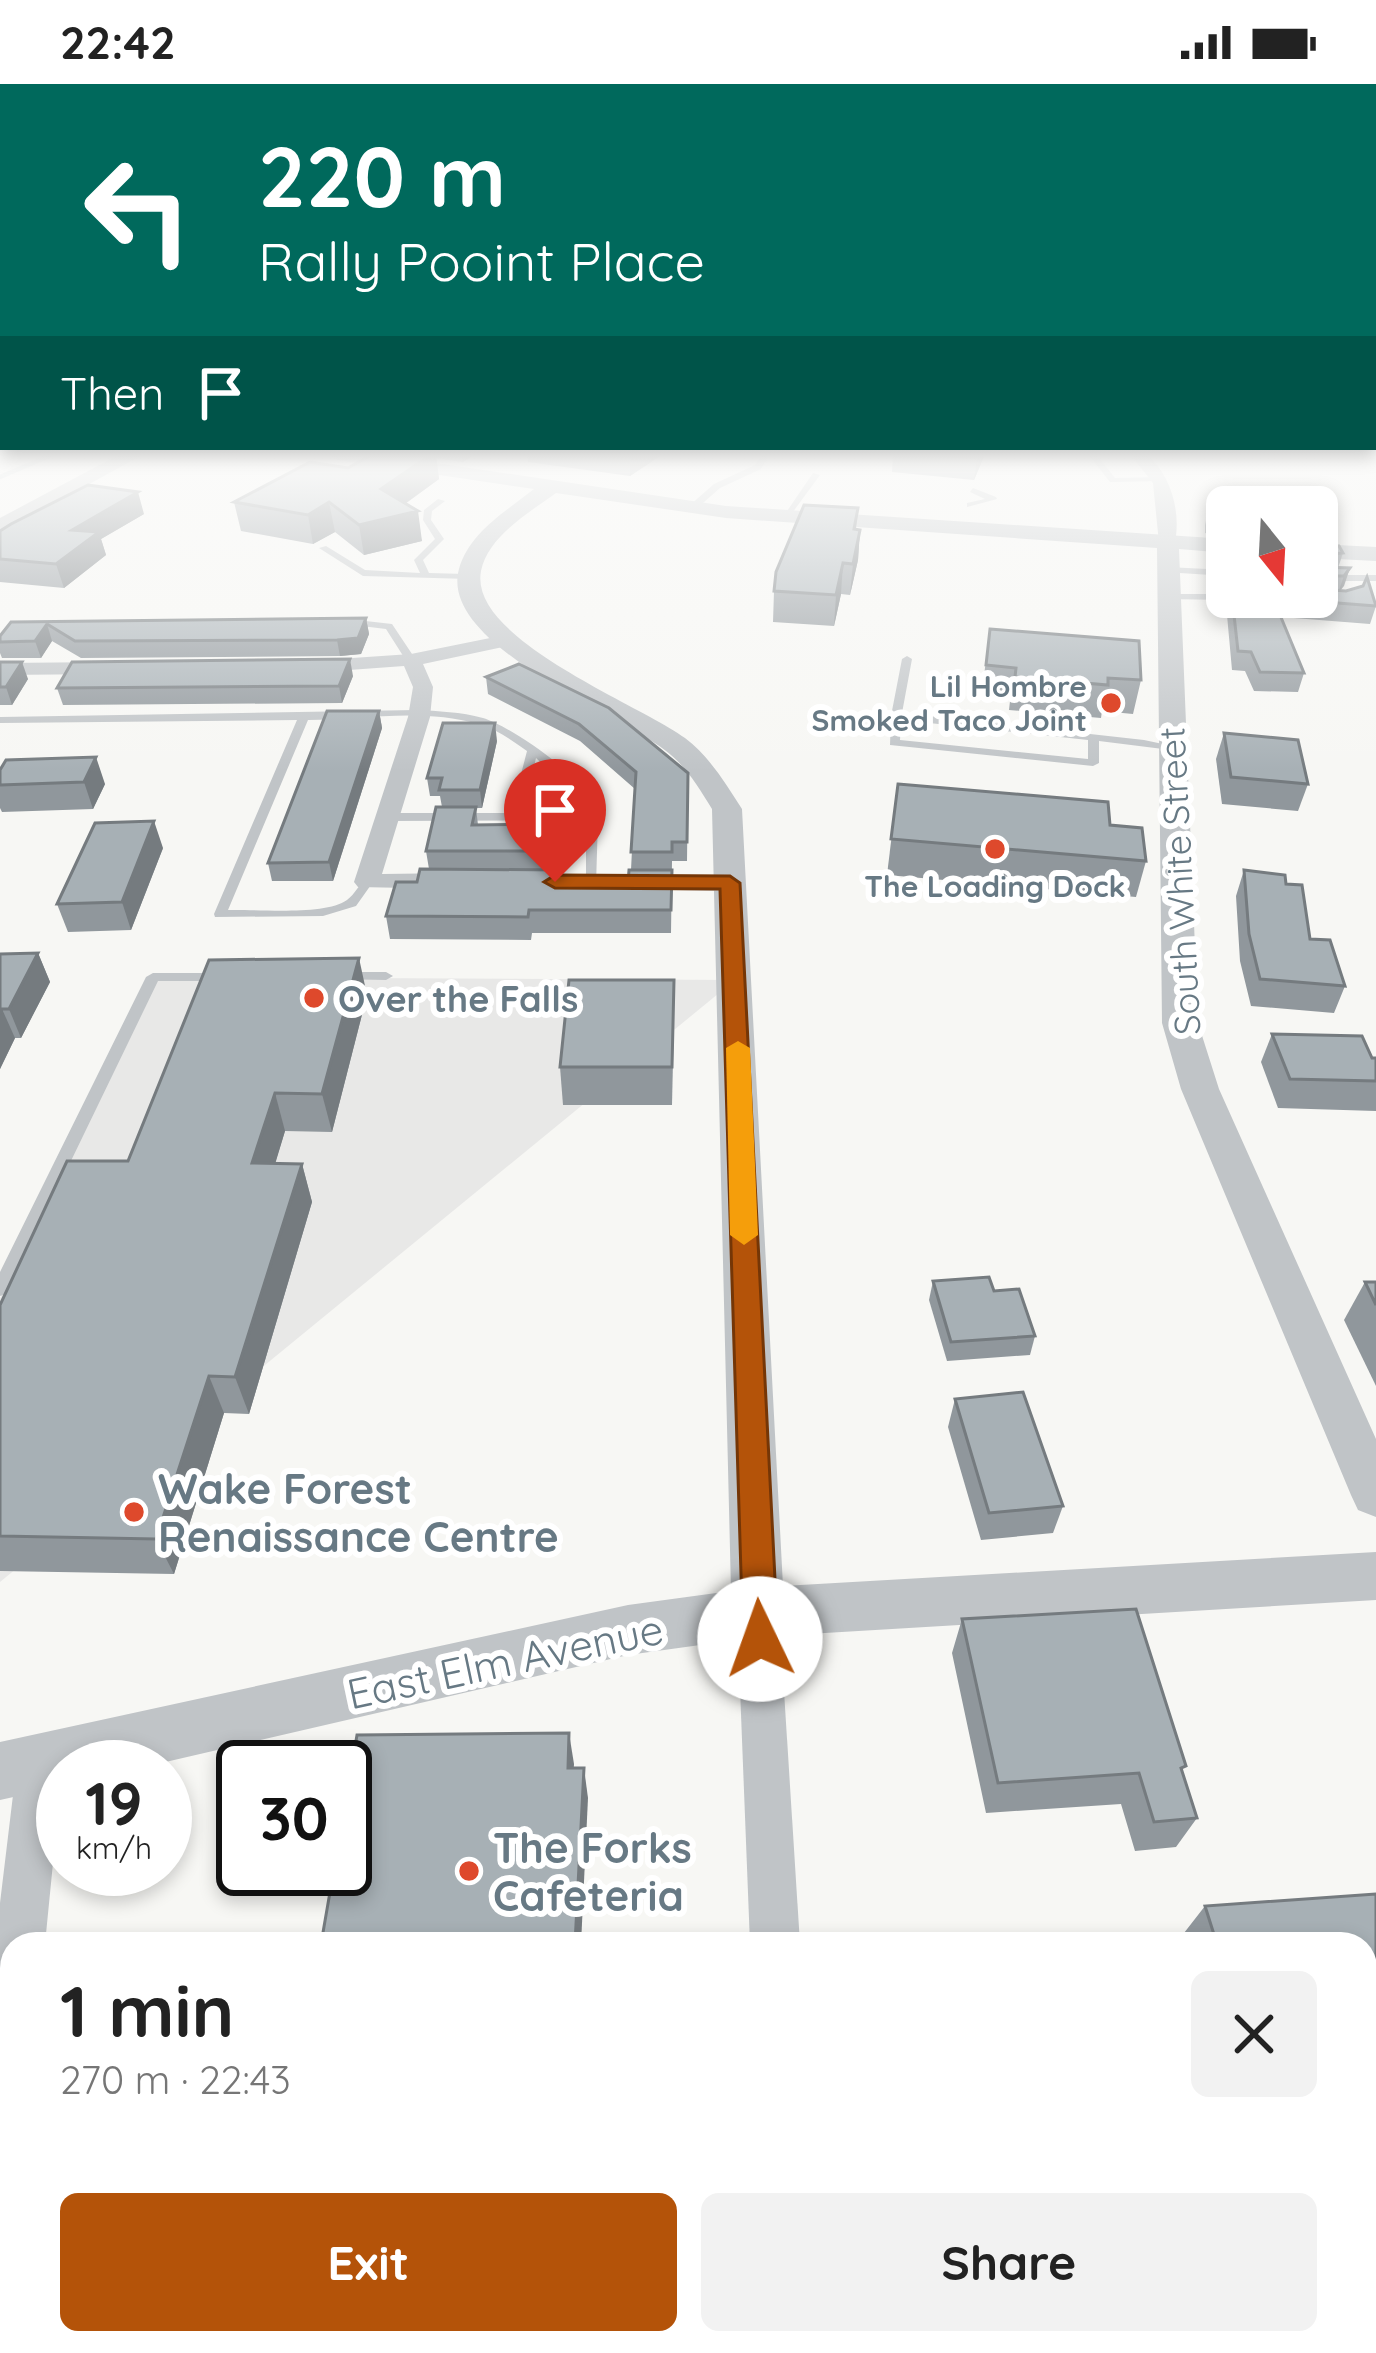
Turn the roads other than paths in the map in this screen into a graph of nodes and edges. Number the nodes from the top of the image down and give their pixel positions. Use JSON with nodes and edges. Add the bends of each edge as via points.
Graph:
{"nodes":[{"id":1,"x":342,"y":560,"type":"edge"},
{"id":2,"x":418,"y":560,"type":"edge"},
{"id":3,"x":471,"y":560,"type":"edge"},
{"id":4,"x":1093,"y":560,"type":"edge"},
{"id":5,"x":1168,"y":560,"type":"edge"},
{"id":6,"x":1193,"y":560,"type":"edge"},
{"id":7,"x":1168,"y":570,"type":"junction"},
{"id":8,"x":1206,"y":573,"type":"edge"},
{"id":9,"x":426,"y":576,"type":"junction"},
{"id":10,"x":466,"y":577,"type":"junction"},
{"id":11,"x":1376,"y":578,"type":"edge"},
{"id":12,"x":1338,"y":579,"type":"edge"},
{"id":13,"x":1354,"y":580,"type":"junction"},
{"id":14,"x":1206,"y":587,"type":"edge"},
{"id":15,"x":1353,"y":597,"type":"edge"},
{"id":16,"x":328,"y":622,"type":"edge"},
{"id":17,"x":505,"y":641,"type":"junction"},
{"id":18,"x":907,"y":659,"type":"dead end"},
{"id":19,"x":411,"y":660,"type":"junction"},
{"id":20,"x":140,"y":668,"type":"edge"},
{"id":21,"x":279,"y":668,"type":"edge"},
{"id":22,"x":0,"y":669,"type":"edge"},
{"id":23,"x":896,"y":716,"type":"junction"},
{"id":24,"x":304,"y":717,"type":"junction"},
{"id":25,"x":419,"y":717,"type":"junction"},
{"id":26,"x":0,"y":720,"type":"edge"},
{"id":27,"x":1094,"y":737,"type":"junction"},
{"id":28,"x":1172,"y":747,"type":"junction"},
{"id":29,"x":532,"y":752,"type":"junction"},
{"id":30,"x":596,"y":816,"type":"junction"},
{"id":31,"x":516,"y":817,"type":"junction"},
{"id":32,"x":387,"y":818,"type":"junction"},
{"id":33,"x":368,"y":882,"type":"junction"},
{"id":34,"x":592,"y":882,"type":"junction"},
{"id":35,"x":730,"y":883,"type":"junction"},
{"id":36,"x":316,"y":976,"type":"edge"},
{"id":37,"x":386,"y":976,"type":"dead end"},
{"id":38,"x":246,"y":977,"type":"edge"},
{"id":39,"x":0,"y":1289,"type":"edge"},
{"id":40,"x":1376,"y":1496,"type":"edge"},
{"id":41,"x":1376,"y":1576,"type":"edge"},
{"id":42,"x":758,"y":1612,"type":"junction"},
{"id":43,"x":20,"y":1767,"type":"edge"},
{"id":44,"x":20,"y":1932,"type":"edge"},
{"id":45,"x":774,"y":1932,"type":"edge"}],
"edges":[{"from":1,"to":9,"type":"lane","via":[[363,573]]},
{"from":2,"to":9,"type":"lane"},
{"from":3,"to":10,"type":"street"},
{"from":4,"to":7,"type":"street"},
{"from":5,"to":7,"type":"street","name":"South White Street"},
{"from":6,"to":7,"type":"street"},
{"from":7,"to":8,"type":"lane"},
{"from":7,"to":14,"type":"lane"},
{"from":7,"to":28,"type":"street","name":"South White Street"},
{"from":9,"to":10,"type":"lane"},
{"from":10,"to":17,"type":"street"},
{"from":11,"to":13,"type":"lane"},
{"from":12,"to":13,"type":"lane"},
{"from":13,"to":15,"type":"lane"},
{"from":16,"to":19,"type":"lane","via":[[389,626]]},
{"from":17,"to":19,"type":"street"},
{"from":17,"to":35,"type":"street","via":[[637,719],[707,775],[727,809]]},
{"from":18,"to":23,"type":"lane"},
{"from":19,"to":21,"type":"street"},
{"from":19,"to":25,"type":"street","via":[[423,687]]},
{"from":20,"to":22,"type":"street"},
{"from":23,"to":27,"type":"lane"},
{"from":23,"to":27,"type":"lane","via":[[894,743],[916,746],[1093,764]]},
{"from":24,"to":25,"type":"lane"},
{"from":24,"to":26,"type":"lane"},
{"from":24,"to":33,"type":"lane","via":[[220,914],[322,912],[351,903]]},
{"from":25,"to":29,"type":"lane","via":[[482,722]]},
{"from":25,"to":32,"type":"street"},
{"from":27,"to":28,"type":"lane"},
{"from":28,"to":40,"type":"street","name":"South White Street","via":[[1179,1004],[1188,1057]]},
{"from":29,"to":30,"type":"lane","via":[[569,778]]},
{"from":29,"to":31,"type":"lane"},
{"from":30,"to":31,"type":"lane"},
{"from":30,"to":34,"type":"lane"},
{"from":31,"to":32,"type":"lane"},
{"from":32,"to":33,"type":"street"},
{"from":33,"to":34,"type":"street"},
{"from":34,"to":35,"type":"street"},
{"from":35,"to":42,"type":"street"},
{"from":36,"to":37,"type":"lane"},
{"from":38,"to":39,"type":"lane","via":[[153,977]]},
{"from":41,"to":42,"type":"street","name":"East Elm Avenue"},
{"from":42,"to":43,"type":"street","name":"East Elm Avenue","via":[[628,1630]]},
{"from":42,"to":45,"type":"street"},
{"from":43,"to":44,"type":"street"}]}
